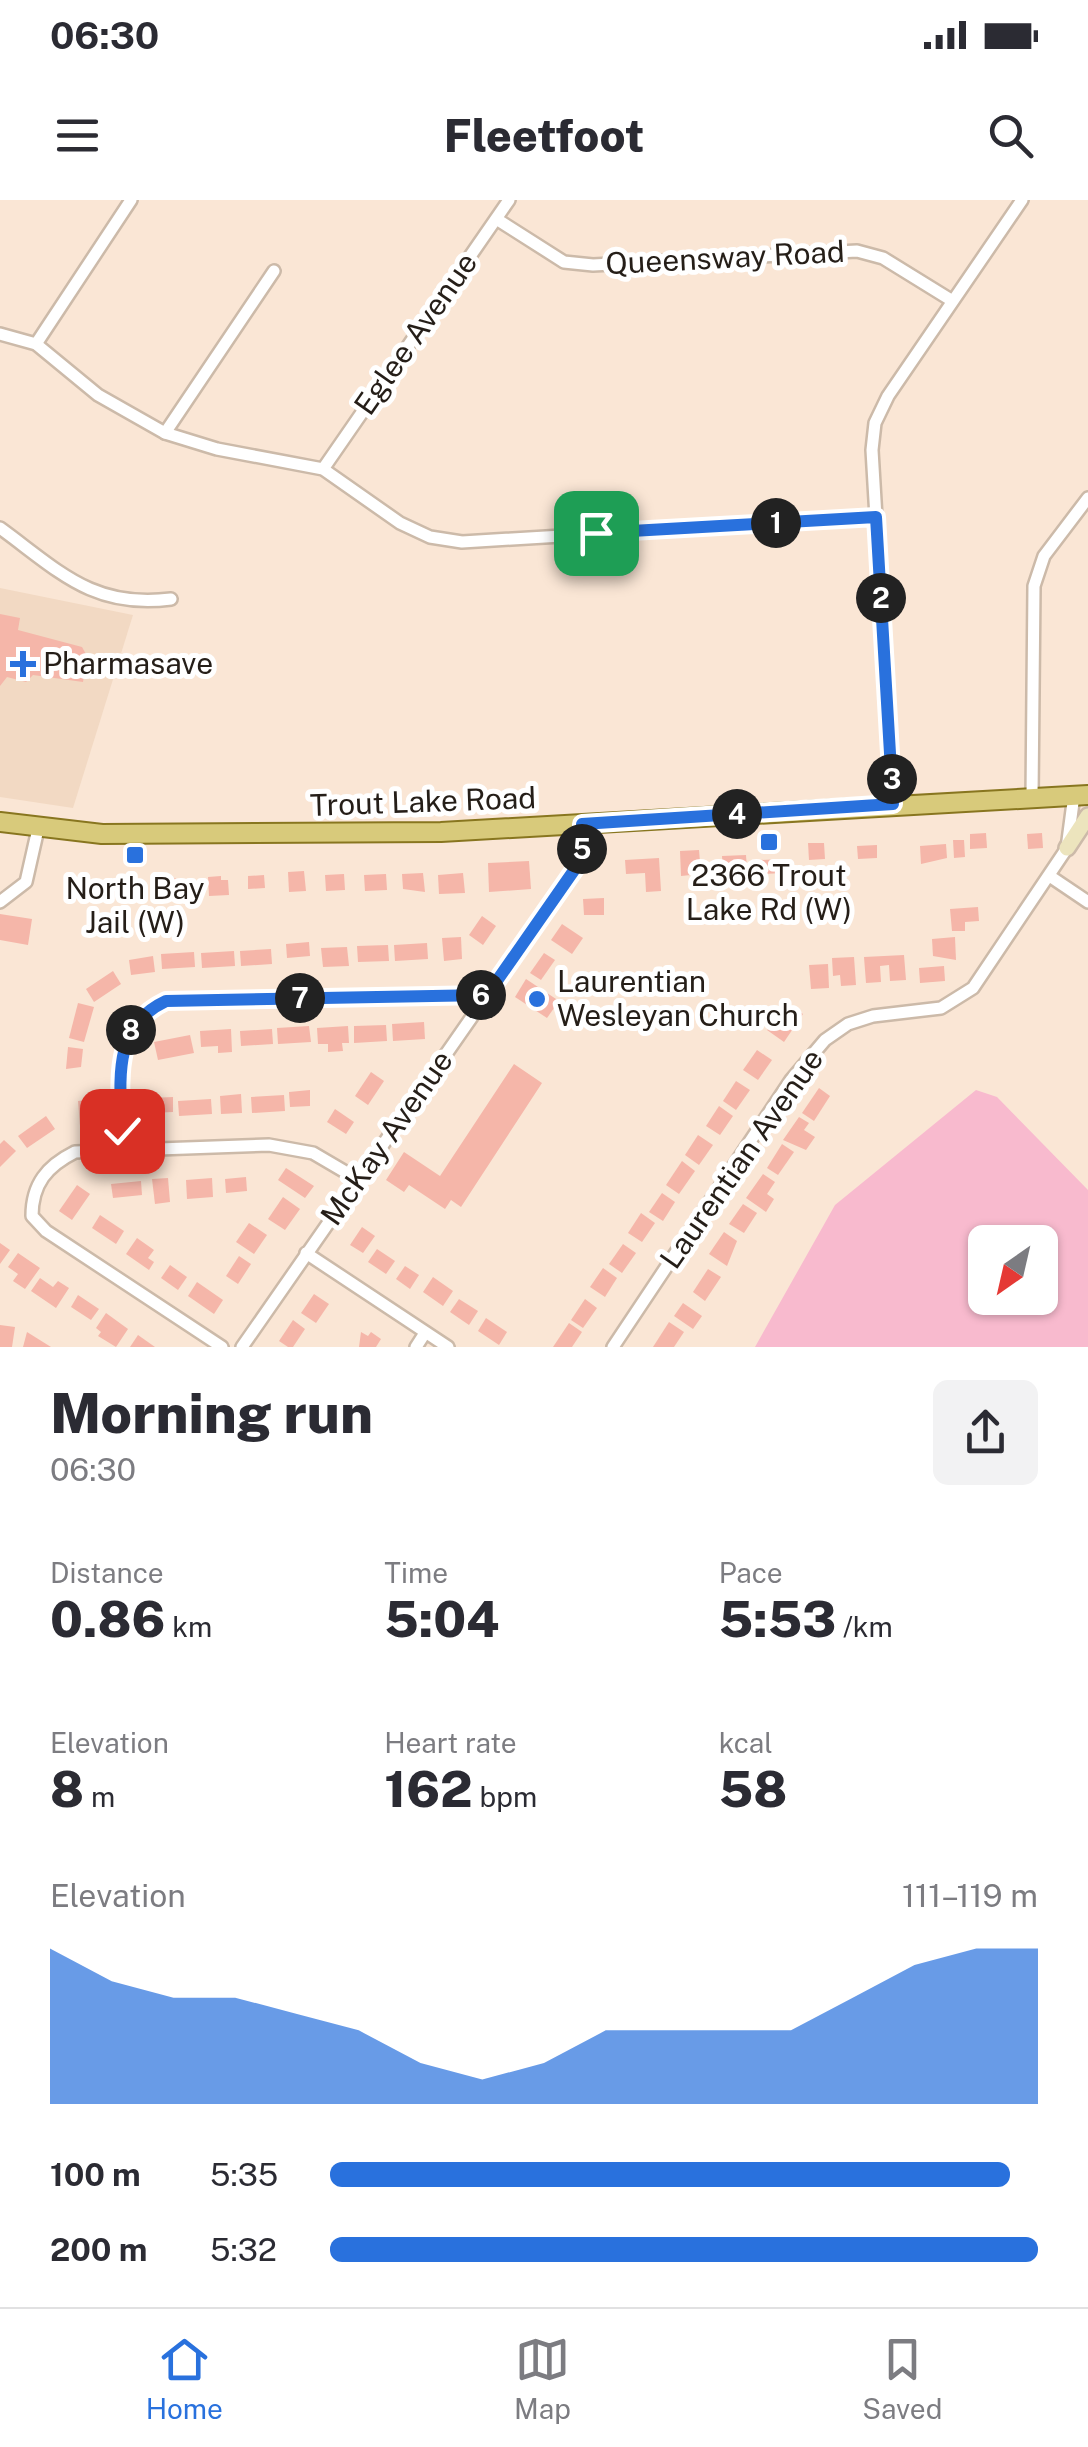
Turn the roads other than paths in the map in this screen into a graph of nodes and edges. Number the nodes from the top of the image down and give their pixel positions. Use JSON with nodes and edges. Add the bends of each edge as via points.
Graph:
{"nodes":[{"id":1,"x":131,"y":200,"type":"edge"},
{"id":2,"x":510,"y":200,"type":"edge"},
{"id":3,"x":1022,"y":200,"type":"edge"},
{"id":4,"x":498,"y":220,"type":"junction"},
{"id":5,"x":274,"y":270,"type":"dead end"},
{"id":6,"x":952,"y":300,"type":"junction"},
{"id":7,"x":0,"y":334,"type":"edge"},
{"id":8,"x":36,"y":344,"type":"junction"},
{"id":9,"x":164,"y":432,"type":"junction"},
{"id":10,"x":323,"y":469,"type":"junction"},
{"id":11,"x":1088,"y":498,"type":"edge"},
{"id":12,"x":876,"y":517,"type":"junction"},
{"id":13,"x":0,"y":528,"type":"edge"},
{"id":14,"x":171,"y":600,"type":"dead end"},
{"id":15,"x":1081,"y":795,"type":"edge"},
{"id":16,"x":1032,"y":796,"type":"junction"},
{"id":17,"x":893,"y":804,"type":"junction"},
{"id":18,"x":1088,"y":816,"type":"edge"},
{"id":19,"x":0,"y":822,"type":"edge"},
{"id":20,"x":582,"y":824,"type":"junction"},
{"id":21,"x":38,"y":829,"type":"junction"},
{"id":22,"x":1066,"y":848,"type":"junction"},
{"id":23,"x":1050,"y":877,"type":"junction"},
{"id":24,"x":0,"y":902,"type":"edge"},
{"id":25,"x":1088,"y":902,"type":"edge"},
{"id":26,"x":487,"y":995,"type":"junction"},
{"id":27,"x":121,"y":1150,"type":"junction"},
{"id":28,"x":359,"y":1180,"type":"junction"},
{"id":29,"x":306,"y":1253,"type":"junction"},
{"id":30,"x":425,"y":1333,"type":"junction"},
{"id":31,"x":222,"y":1347,"type":"edge"},
{"id":32,"x":242,"y":1347,"type":"edge"},
{"id":33,"x":416,"y":1347,"type":"edge"},
{"id":34,"x":448,"y":1347,"type":"edge"},
{"id":35,"x":613,"y":1347,"type":"edge"}],
"edges":[{"from":1,"to":8,"type":"street"},
{"from":2,"to":4,"type":"street","name":"Eglee Avenue"},
{"from":3,"to":6,"type":"street"},
{"from":4,"to":6,"type":"street","name":"Queensway Road","via":[[564,262],[857,251],[883,258]]},
{"from":4,"to":10,"type":"street","name":"Eglee Avenue"},
{"from":5,"to":9,"type":"street"},
{"from":6,"to":12,"type":"street","via":[[875,424]]},
{"from":7,"to":8,"type":"street"},
{"from":8,"to":9,"type":"street","via":[[98,395]]},
{"from":9,"to":10,"type":"street","via":[[217,450]]},
{"from":10,"to":12,"type":"street","via":[[400,523],[462,542]]},
{"from":11,"to":16,"type":"street","via":[[1044,556],[1034,586]]},
{"from":12,"to":17,"type":"street"},
{"from":13,"to":14,"type":"street","via":[[108,598]]},
{"from":15,"to":16,"type":"main road","name":"Trout Lake Road"},
{"from":15,"to":22,"type":"street","name":"Laurentian Avenue"},
{"from":16,"to":17,"type":"main road","name":"Trout Lake Road"},
{"from":17,"to":20,"type":"main road","name":"Trout Lake Road"},
{"from":18,"to":22,"type":"main road"},
{"from":19,"to":21,"type":"main road","name":"Trout Lake Road"},
{"from":20,"to":21,"type":"main road","name":"Trout Lake Road","via":[[280,834]]},
{"from":20,"to":26,"type":"street","name":"McKay Avenue","via":[[577,866]]},
{"from":21,"to":24,"type":"street","via":[[26,882]]},
{"from":22,"to":23,"type":"street","name":"Laurentian Avenue"},
{"from":23,"to":25,"type":"street"},
{"from":23,"to":35,"type":"street","name":"Laurentian Avenue","via":[[957,1001],[873,1016],[825,1040]]},
{"from":26,"to":27,"type":"street","via":[[166,1001],[148,1009],[126,1041],[120,1061]]},
{"from":26,"to":28,"type":"street","name":"McKay Avenue"},
{"from":27,"to":28,"type":"street","via":[[269,1146],[313,1153]]},
{"from":27,"to":31,"type":"street","via":[[75,1152],[56,1162],[32,1196],[32,1216]]},
{"from":28,"to":29,"type":"street","name":"McKay Avenue"},
{"from":29,"to":30,"type":"street"},
{"from":29,"to":32,"type":"street","name":"McKay Avenue"},
{"from":30,"to":33,"type":"street"},
{"from":30,"to":34,"type":"street"}]}
